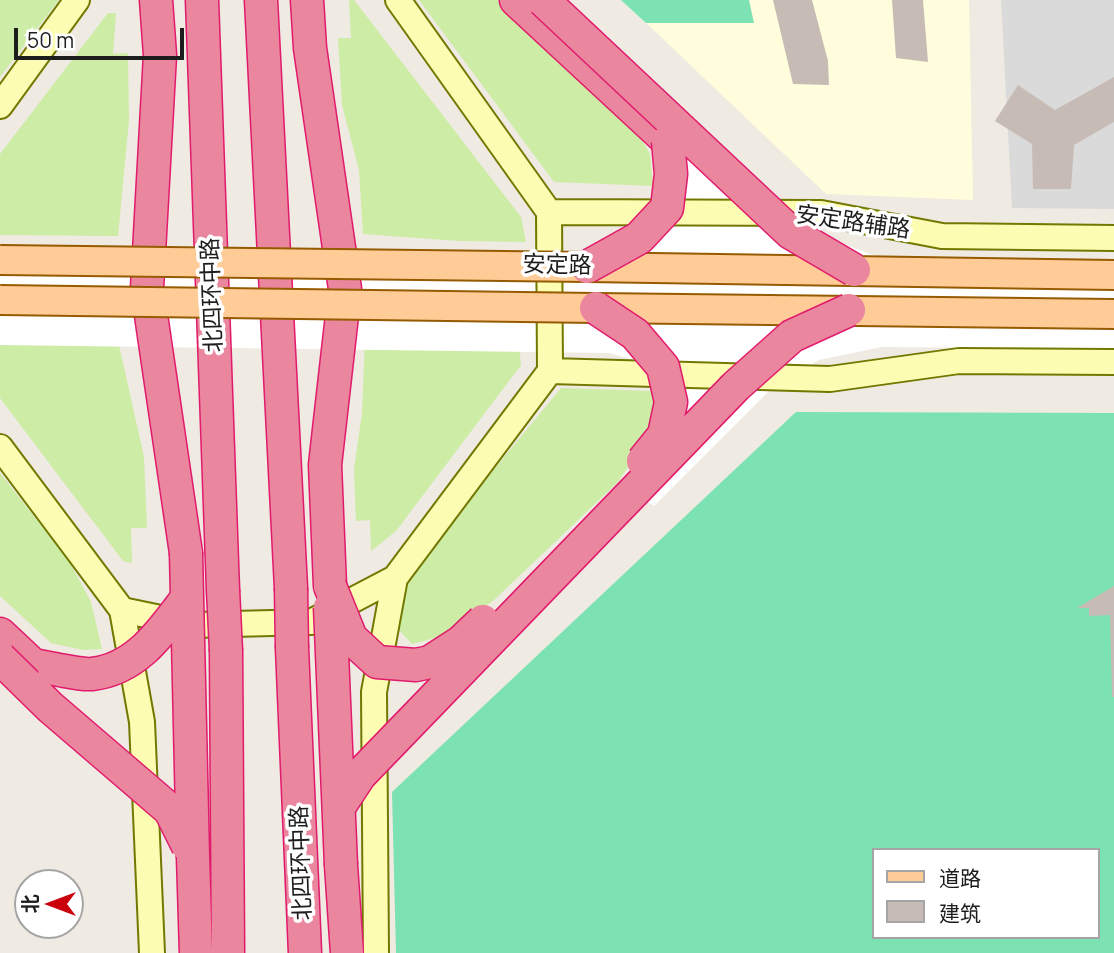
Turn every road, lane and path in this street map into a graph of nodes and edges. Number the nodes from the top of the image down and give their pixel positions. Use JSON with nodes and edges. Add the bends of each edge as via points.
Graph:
{"nodes":[{"id":1,"x":77,"y":0,"type":"edge"},
{"id":2,"x":156,"y":0,"type":"edge"},
{"id":3,"x":202,"y":0,"type":"edge"},
{"id":4,"x":261,"y":0,"type":"edge"},
{"id":5,"x":307,"y":0,"type":"edge"},
{"id":6,"x":398,"y":0,"type":"edge"},
{"id":7,"x":516,"y":0,"type":"edge"},
{"id":8,"x":543,"y":0,"type":"edge"},
{"id":9,"x":0,"y":107,"type":"edge"},
{"id":10,"x":549,"y":212,"type":"junction"},
{"id":11,"x":1114,"y":238,"type":"edge"},
{"id":12,"x":0,"y":260,"type":"edge"},
{"id":13,"x":587,"y":267,"type":"junction"},
{"id":14,"x":854,"y":270,"type":"junction"},
{"id":15,"x":1114,"y":275,"type":"edge"},
{"id":16,"x":0,"y":300,"type":"edge"},
{"id":17,"x":596,"y":308,"type":"junction"},
{"id":18,"x":849,"y":310,"type":"junction"},
{"id":19,"x":1114,"y":314,"type":"edge"},
{"id":20,"x":1114,"y":362,"type":"edge"},
{"id":21,"x":550,"y":371,"type":"junction"},
{"id":22,"x":0,"y":447,"type":"edge"},
{"id":23,"x":395,"y":578,"type":"junction"},
{"id":24,"x":330,"y":586,"type":"junction"},
{"id":25,"x":187,"y":597,"type":"junction"},
{"id":26,"x":122,"y":610,"type":"junction"},
{"id":27,"x":0,"y":634,"type":"edge"},
{"id":28,"x":0,"y":658,"type":"edge"},
{"id":29,"x":339,"y":807,"type":"junction"},
{"id":30,"x":193,"y":857,"type":"junction"},
{"id":31,"x":152,"y":953,"type":"edge"},
{"id":32,"x":196,"y":953,"type":"edge"},
{"id":33,"x":228,"y":953,"type":"edge"},
{"id":34,"x":305,"y":953,"type":"edge"},
{"id":35,"x":347,"y":953,"type":"edge"},
{"id":36,"x":376,"y":953,"type":"edge"}],
"edges":[{"from":1,"to":9,"type":"street"},
{"from":2,"to":25,"type":"highway","bridge":true,"via":[[160,55],[146,288],[186,553]]},
{"from":3,"to":33,"type":"highway","name":"北四环中路","bridge":true,"via":[[226,651]]},
{"from":4,"to":34,"type":"highway","name":"北四环中路","bridge":true},
{"from":5,"to":24,"type":"highway","via":[[345,289],[325,466]]},
{"from":6,"to":10,"type":"street"},
{"from":7,"to":13,"type":"highway","bridge":true,"via":[[668,141],[667,208],[639,238]]},
{"from":8,"to":14,"type":"highway","bridge":true,"via":[[791,233]]},
{"from":10,"to":11,"type":"street","name":"安定路辅路","via":[[821,213],[942,236]]},
{"from":10,"to":21,"type":"street"},
{"from":12,"to":13,"type":"main road","name":"安定路","bridge":true},
{"from":13,"to":14,"type":"main road","name":"安定路","bridge":true},
{"from":14,"to":15,"type":"main road","name":"安定路"},
{"from":16,"to":17,"type":"main road","name":"安定路","bridge":true},
{"from":17,"to":18,"type":"main road","name":"安定路","bridge":true},
{"from":17,"to":24,"type":"highway","bridge":true,"via":[[635,334],[663,367],[671,402],[664,435],[610,503],[461,642],[430,662],[377,662],[351,638]]},
{"from":18,"to":19,"type":"main road","name":"安定路"},
{"from":18,"to":29,"type":"highway","bridge":true,"via":[[792,336],[736,386],[360,775]]},
{"from":20,"to":21,"type":"street","via":[[959,361],[830,379]]},
{"from":21,"to":23,"type":"street"},
{"from":22,"to":26,"type":"street"},
{"from":23,"to":26,"type":"street","via":[[311,622],[194,625]]},
{"from":23,"to":36,"type":"street","via":[[374,692]]},
{"from":24,"to":29,"type":"highway","bridge":true},
{"from":25,"to":27,"type":"highway","bridge":true,"via":[[154,641],[122,667],[91,675],[33,665]]},
{"from":25,"to":30,"type":"highway","bridge":true},
{"from":26,"to":31,"type":"street","via":[[142,722]]},
{"from":28,"to":30,"type":"highway","bridge":true,"via":[[170,810]]},
{"from":29,"to":35,"type":"highway","bridge":true},
{"from":30,"to":32,"type":"highway"}]}
